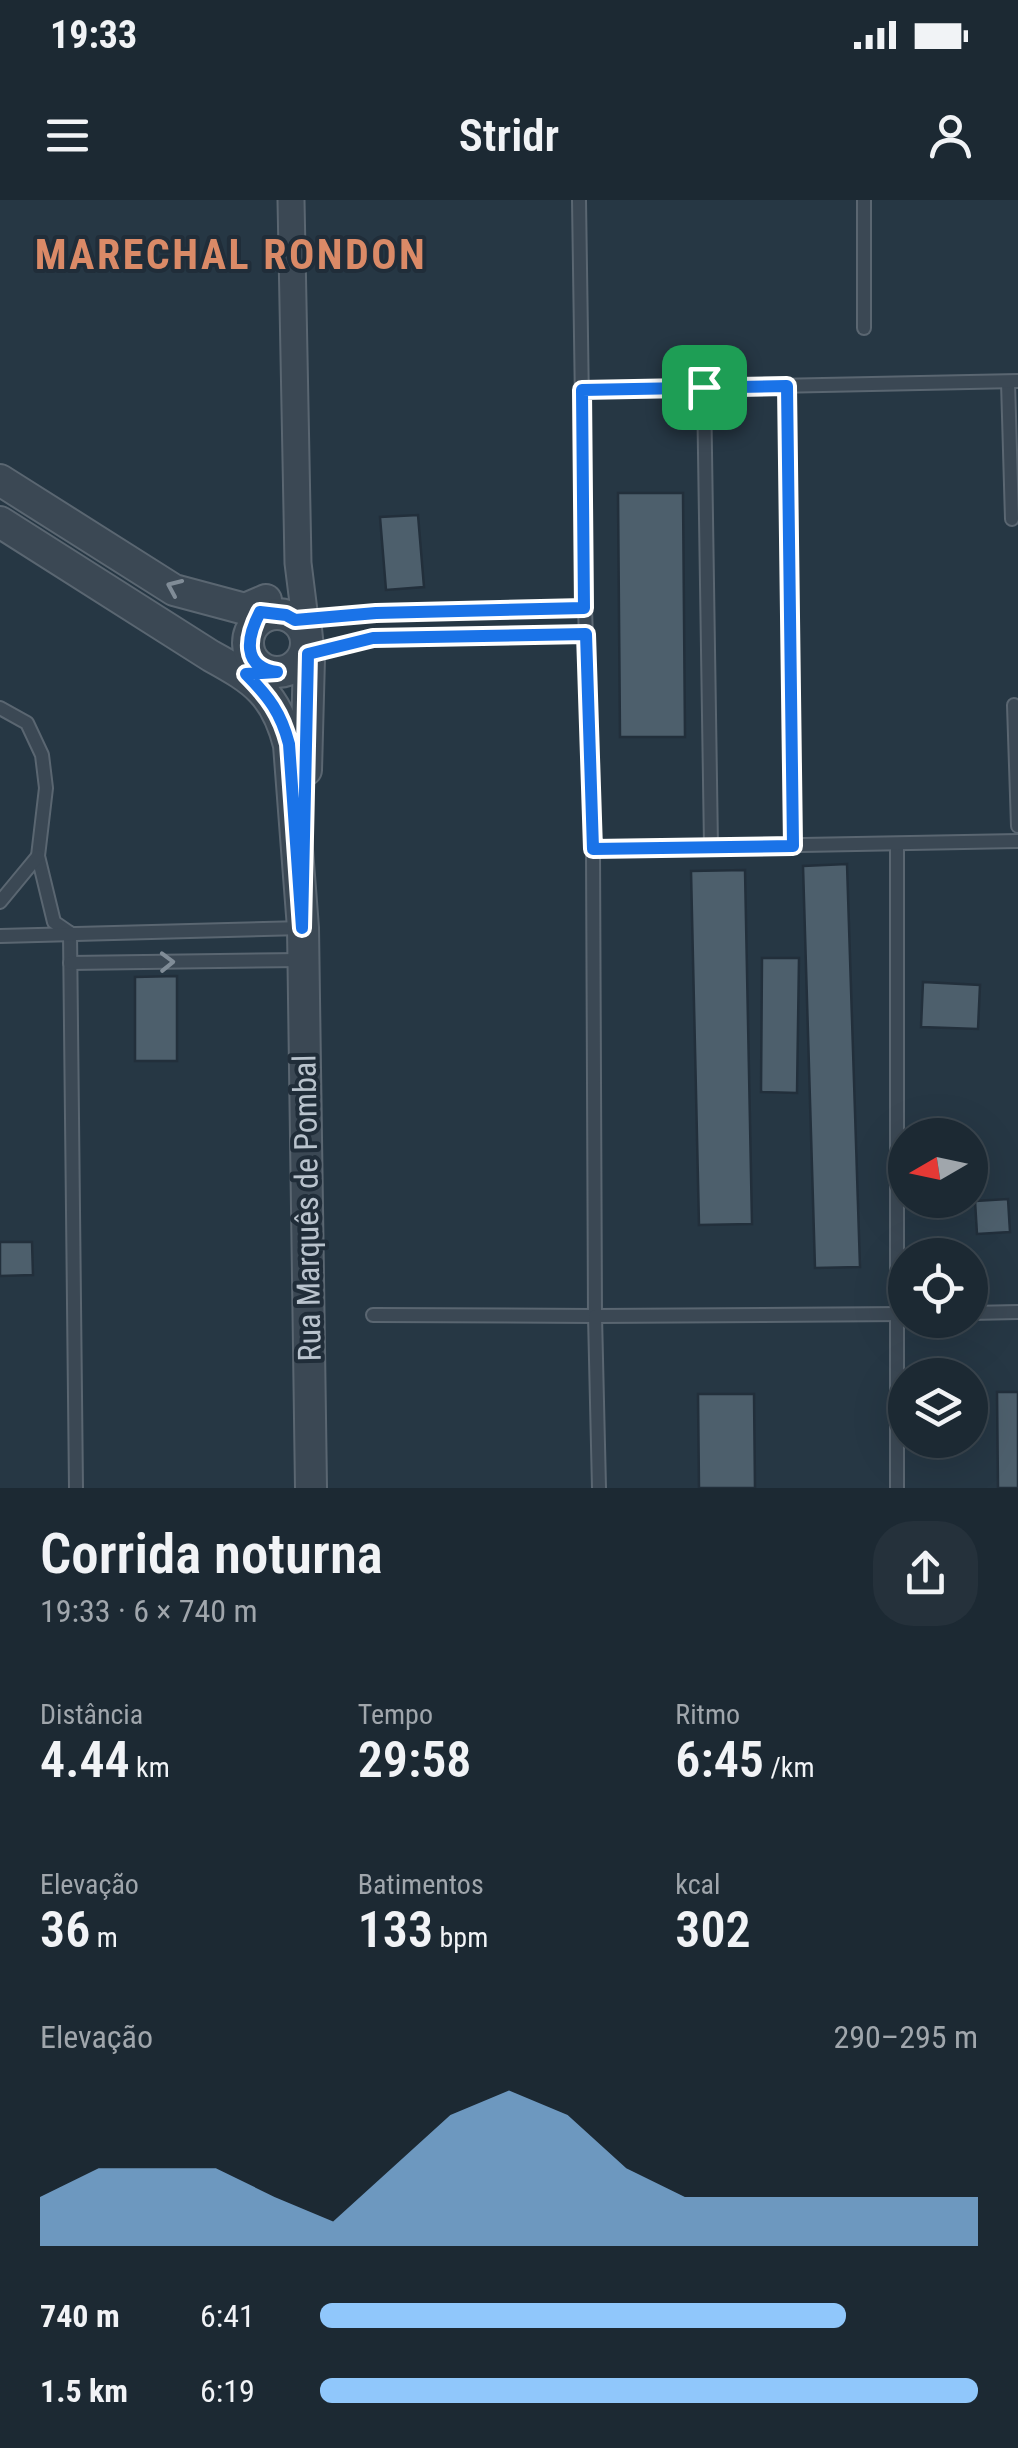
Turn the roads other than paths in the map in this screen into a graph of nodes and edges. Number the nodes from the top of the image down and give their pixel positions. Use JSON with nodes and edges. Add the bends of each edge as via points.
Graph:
{"nodes":[{"id":1,"x":291,"y":200,"type":"edge"},
{"id":2,"x":579,"y":200,"type":"edge"},
{"id":3,"x":864,"y":200,"type":"edge"},
{"id":4,"x":864,"y":328,"type":"dead end"},
{"id":5,"x":1013,"y":381,"type":"edge"},
{"id":6,"x":787,"y":386,"type":"junction"},
{"id":7,"x":704,"y":387,"type":"junction"},
{"id":8,"x":582,"y":390,"type":"junction"},
{"id":9,"x":0,"y":480,"type":"edge"},
{"id":10,"x":1012,"y":519,"type":"dead end"},
{"id":11,"x":0,"y":522,"type":"edge"},
{"id":12,"x":298,"y":564,"type":"junction"},
{"id":13,"x":584,"y":608,"type":"junction"},
{"id":14,"x":376,"y":613,"type":"junction"},
{"id":15,"x":280,"y":629,"type":"junction"},
{"id":16,"x":586,"y":634,"type":"junction"},
{"id":17,"x":373,"y":638,"type":"junction"},
{"id":18,"x":246,"y":674,"type":"junction"},
{"id":19,"x":1014,"y":705,"type":"dead end"},
{"id":20,"x":0,"y":708,"type":"edge"},
{"id":21,"x":1018,"y":826,"type":"edge"},
{"id":22,"x":1018,"y":841,"type":"edge"},
{"id":23,"x":896,"y":844,"type":"junction"},
{"id":24,"x":711,"y":846,"type":"junction"},
{"id":25,"x":793,"y":846,"type":"junction"},
{"id":26,"x":593,"y":849,"type":"junction"},
{"id":27,"x":38,"y":856,"type":"junction"},
{"id":28,"x":0,"y":902,"type":"edge"},
{"id":29,"x":302,"y":928,"type":"junction"},
{"id":30,"x":70,"y":933,"type":"junction"},
{"id":31,"x":0,"y":936,"type":"edge"},
{"id":32,"x":304,"y":960,"type":"junction"},
{"id":33,"x":70,"y":963,"type":"junction"},
{"id":34,"x":899,"y":1238,"type":"edge"},
{"id":35,"x":1018,"y":1312,"type":"edge"},
{"id":36,"x":988,"y":1313,"type":"edge"},
{"id":37,"x":888,"y":1314,"type":"edge"},
{"id":38,"x":373,"y":1315,"type":"dead end"},
{"id":39,"x":596,"y":1316,"type":"junction"},
{"id":40,"x":900,"y":1338,"type":"edge"},
{"id":41,"x":76,"y":1488,"type":"edge"},
{"id":42,"x":311,"y":1488,"type":"edge"},
{"id":43,"x":598,"y":1488,"type":"edge"},
{"id":44,"x":897,"y":1488,"type":"edge"}],
"edges":[{"from":1,"to":12,"type":"street","name":"Rua Marquês de Pombal"},
{"from":2,"to":8,"type":"lane"},
{"from":3,"to":4,"type":"lane"},
{"from":5,"to":6,"type":"lane"},
{"from":5,"to":10,"type":"lane"},
{"from":6,"to":7,"type":"lane"},
{"from":6,"to":25,"type":"lane"},
{"from":7,"to":8,"type":"lane"},
{"from":7,"to":24,"type":"lane"},
{"from":8,"to":13,"type":"lane"},
{"from":15,"to":9,"type":"street","one_way":true,"via":[[174,590]]},
{"from":11,"to":18,"type":"street"},
{"from":12,"to":15,"type":"street"},
{"from":12,"to":15,"type":"street","name":"Rua Marquês de Pombal"},
{"from":13,"to":14,"type":"lane"},
{"from":13,"to":16,"type":"lane"},
{"from":14,"to":15,"type":"lane"},
{"from":14,"to":17,"type":"lane","via":[[366,624]]},
{"from":15,"to":17,"type":"lane"},
{"from":15,"to":18,"type":"street"},
{"from":15,"to":29,"type":"street","name":"Rua Marquês de Pombal"},
{"from":16,"to":17,"type":"lane"},
{"from":16,"to":26,"type":"lane"},
{"from":18,"to":29,"type":"street","name":"Rua Marquês de Pombal","via":[[282,716],[289,744]]},
{"from":19,"to":21,"type":"lane"},
{"from":20,"to":27,"type":"lane","via":[[26,723],[42,755],[46,788]]},
{"from":22,"to":23,"type":"lane"},
{"from":23,"to":25,"type":"lane"},
{"from":23,"to":34,"type":"lane"},
{"from":24,"to":25,"type":"lane"},
{"from":24,"to":26,"type":"lane"},
{"from":26,"to":39,"type":"lane"},
{"from":27,"to":28,"type":"lane"},
{"from":27,"to":30,"type":"lane","via":[[54,922]]},
{"from":29,"to":30,"type":"lane"},
{"from":29,"to":32,"type":"street","name":"Rua Marquês de Pombal"},
{"from":30,"to":31,"type":"lane"},
{"from":30,"to":33,"type":"lane"},
{"from":33,"to":32,"type":"lane","one_way":true},
{"from":32,"to":42,"type":"street","name":"Rua Marquês de Pombal"},
{"from":33,"to":41,"type":"lane"},
{"from":35,"to":36,"type":"lane"},
{"from":37,"to":39,"type":"lane"},
{"from":38,"to":39,"type":"lane"},
{"from":39,"to":43,"type":"lane"},
{"from":40,"to":44,"type":"lane"}]}
